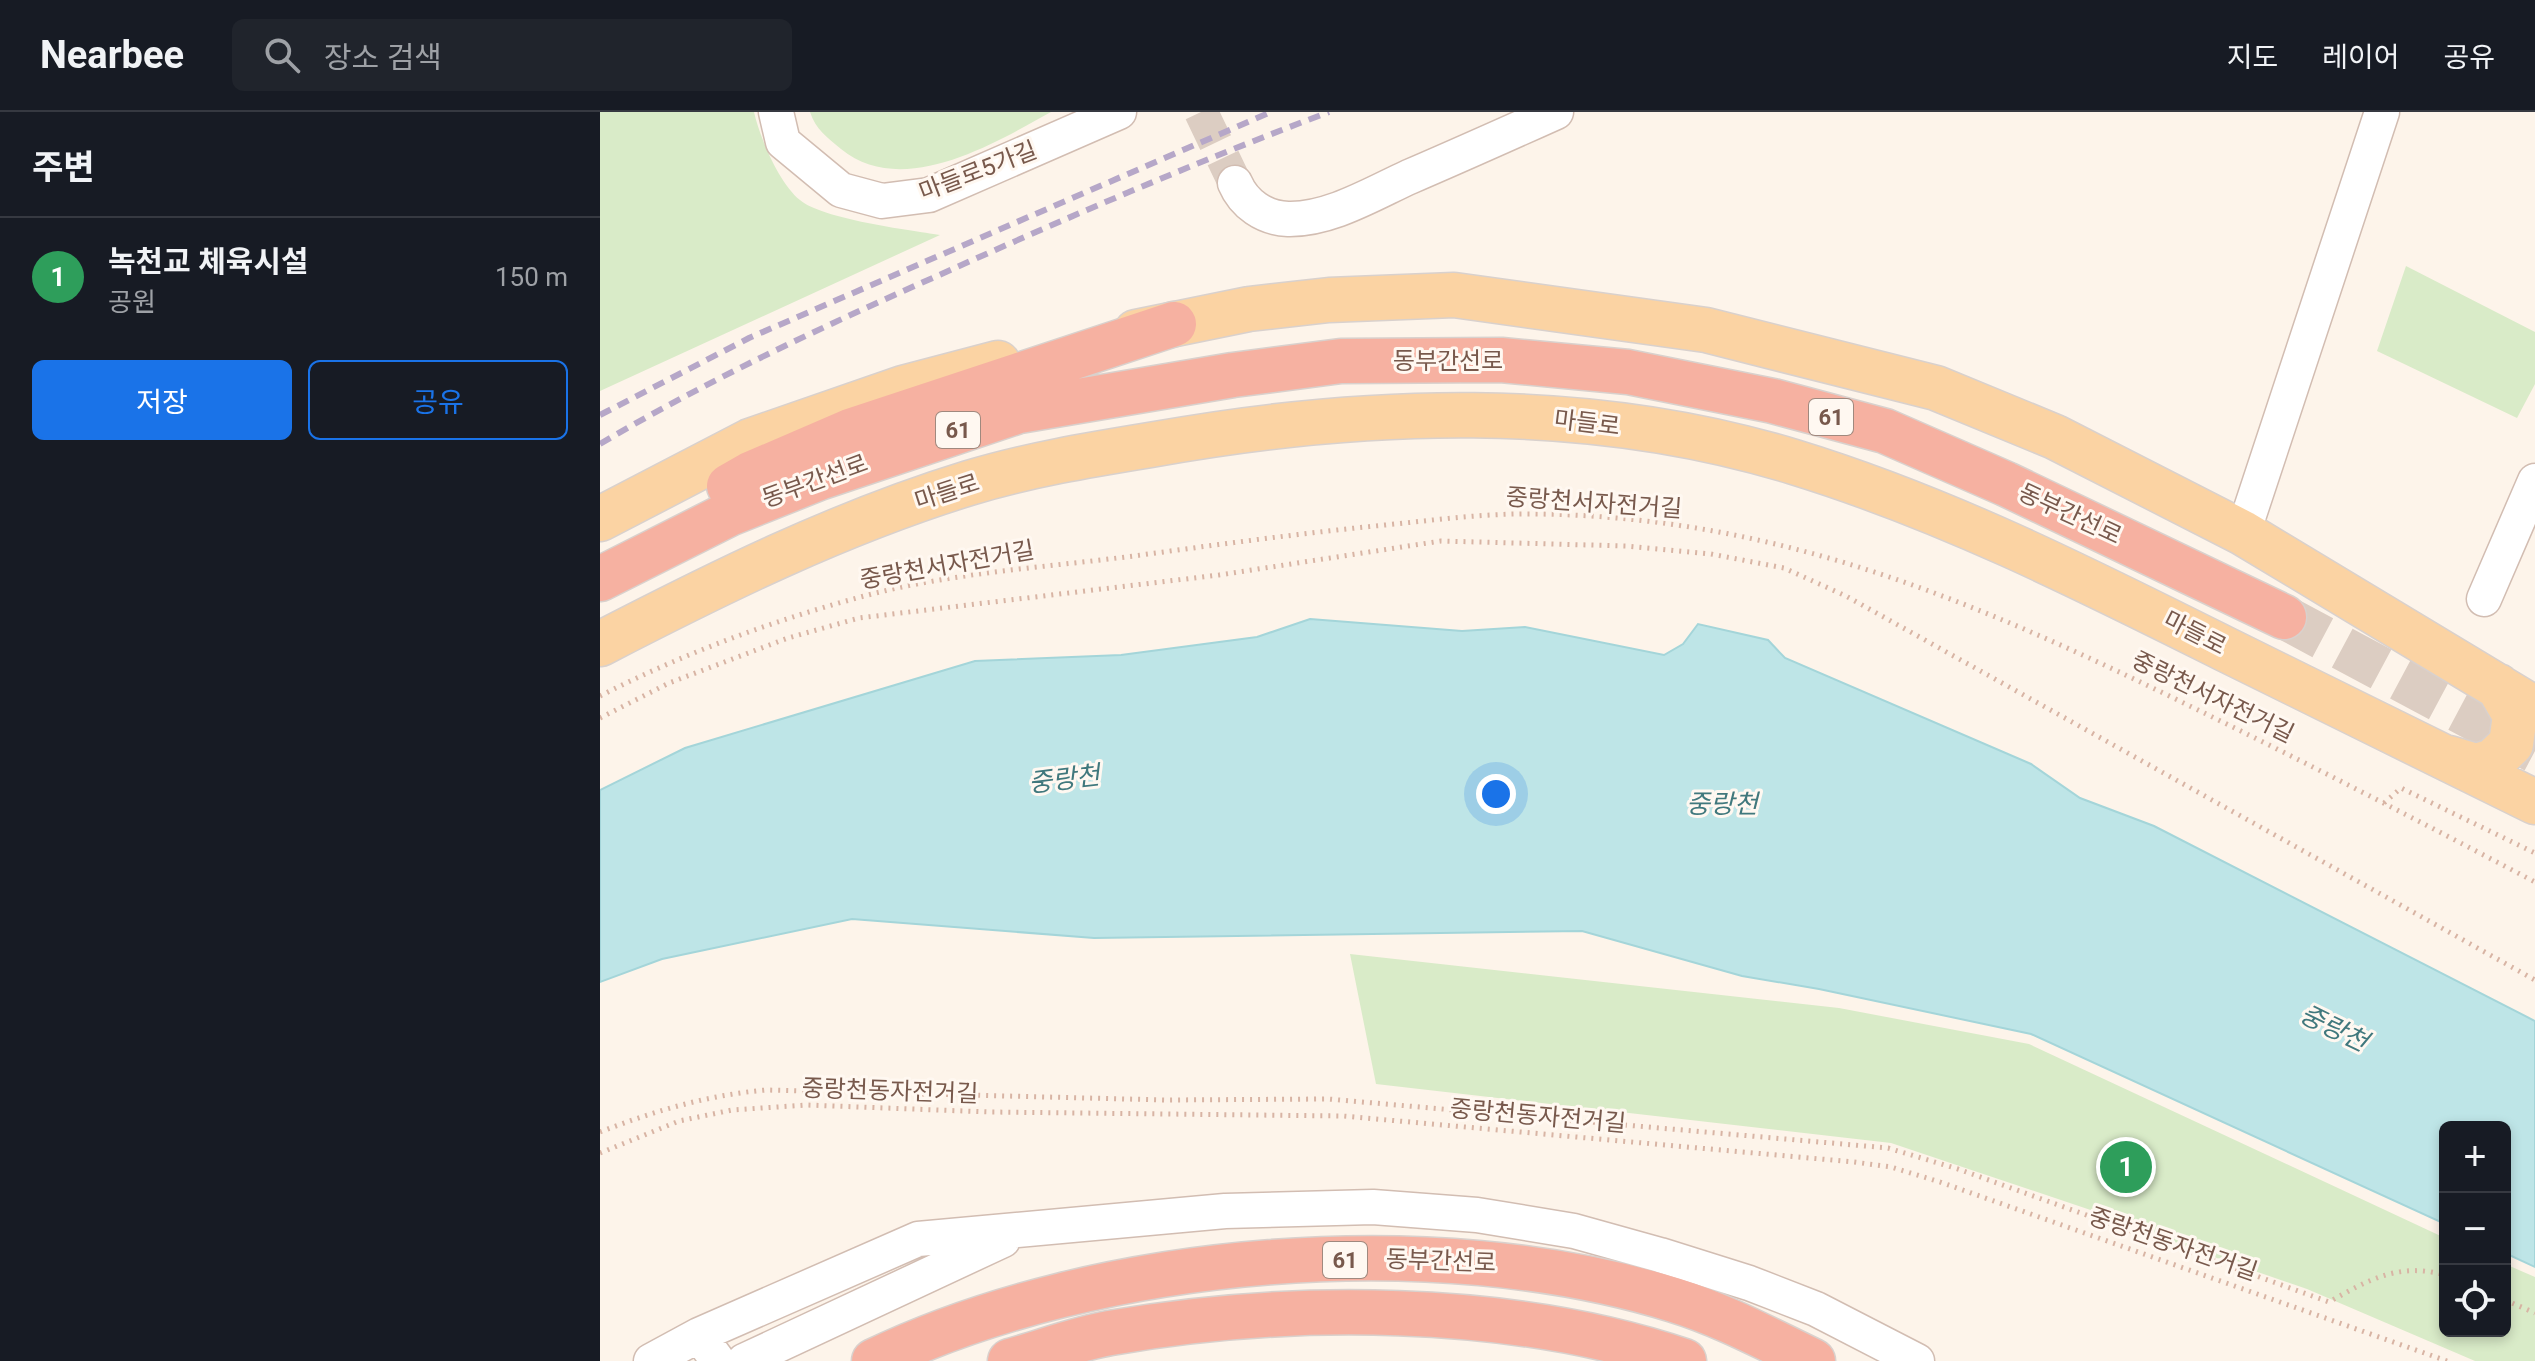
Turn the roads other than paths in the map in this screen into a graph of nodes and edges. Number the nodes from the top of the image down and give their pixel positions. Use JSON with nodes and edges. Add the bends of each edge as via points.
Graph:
{"nodes":[{"id":1,"x":776,"y":112,"type":"edge"},
{"id":2,"x":1119,"y":112,"type":"edge"},
{"id":3,"x":1556,"y":112,"type":"edge"},
{"id":4,"x":2382,"y":112,"type":"edge"},
{"id":5,"x":1235,"y":183,"type":"tunnel mouth"},
{"id":6,"x":1174,"y":324,"type":"junction"},
{"id":7,"x":2535,"y":481,"type":"edge"},
{"id":8,"x":600,"y":519,"type":"edge"},
{"id":9,"x":2243,"y":533,"type":"junction"},
{"id":10,"x":600,"y":571,"type":"edge"},
{"id":11,"x":600,"y":579,"type":"edge"},
{"id":12,"x":2484,"y":599,"type":"dead end"},
{"id":13,"x":2284,"y":617,"type":"tunnel mouth"},
{"id":14,"x":600,"y":644,"type":"edge"},
{"id":15,"x":2498,"y":686,"type":"junction"},
{"id":16,"x":2535,"y":709,"type":"edge"},
{"id":17,"x":2443,"y":757,"type":"junction"},
{"id":18,"x":2535,"y":802,"type":"edge"},
{"id":19,"x":1029,"y":1228,"type":"junction"},
{"id":20,"x":709,"y":1348,"type":"edge"},
{"id":21,"x":1586,"y":1348,"type":"edge"},
{"id":22,"x":651,"y":1361,"type":"edge"},
{"id":23,"x":744,"y":1361,"type":"edge"},
{"id":24,"x":874,"y":1361,"type":"edge"},
{"id":25,"x":1010,"y":1361,"type":"edge"},
{"id":26,"x":1684,"y":1361,"type":"edge"},
{"id":27,"x":1813,"y":1361,"type":"edge"},
{"id":28,"x":1917,"y":1361,"type":"edge"}],
"edges":[{"from":1,"to":2,"type":"street","name":"마들로5가길","via":[[783,142],[841,190],[882,201],[929,195]]},
{"from":3,"to":5,"type":"street","via":[[1309,218],[1259,212]]},
{"from":4,"to":9,"type":"street"},
{"from":6,"to":8,"type":"main road","via":[[903,388],[750,441]]},
{"from":6,"to":9,"type":"main road","via":[[1329,300],[1454,295],[1706,330],[1936,388],[2055,437]]},
{"from":6,"to":10,"type":"highway","via":[[850,431],[764,467]]},
{"from":7,"to":12,"type":"street"},
{"from":9,"to":15,"type":"main road"},
{"from":11,"to":13,"type":"highway","name":"동부간선로","number":"61","via":[[729,514],[1019,411],[1341,361],[1501,360],[1628,372],[1773,401],[1885,431]]},
{"from":14,"to":17,"type":"main road","name":"마들로","via":[[802,544],[966,484],[1037,465],[1234,430],[1371,415],[1569,418],[1788,460],[1870,487],[2005,540]]},
{"from":15,"to":16,"type":"main road"},
{"from":15,"to":17,"type":"main road","via":[[2515,715],[2515,730],[2504,753],[2476,766]]},
{"from":17,"to":18,"type":"main road","name":"마들로"},
{"from":19,"to":20,"type":"street","via":[[918,1239]]},
{"from":19,"to":23,"type":"street"},
{"from":19,"to":28,"type":"street","via":[[1225,1211],[1373,1207],[1477,1215],[1574,1231],[1749,1283],[1816,1309]]},
{"from":20,"to":22,"type":"street"},
{"from":21,"to":25,"type":"highway","via":[[1431,1315],[1236,1315],[1107,1334]]},
{"from":21,"to":26,"type":"highway"},
{"from":24,"to":27,"type":"highway","name":"동부간선로","number":"61","via":[[997,1313],[1113,1283],[1229,1267],[1394,1258],[1508,1264],[1604,1282],[1729,1320]]}]}
